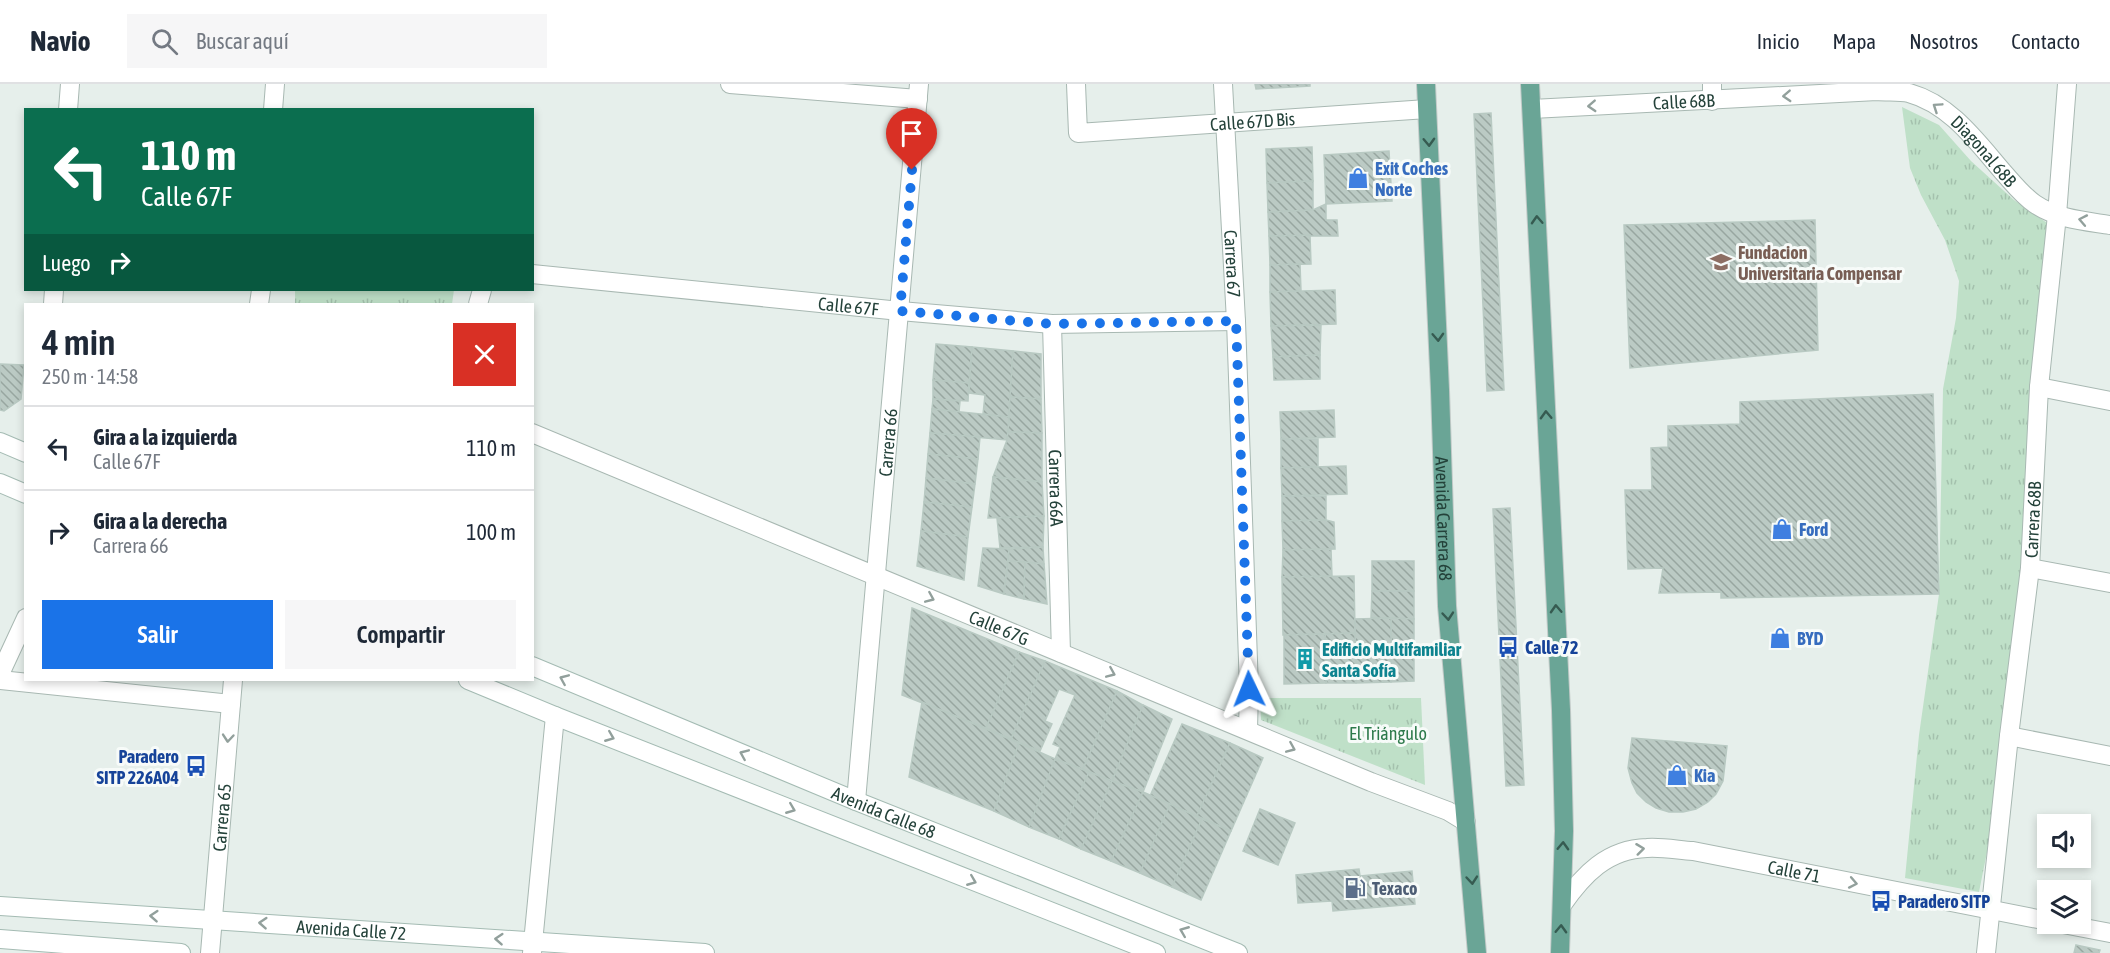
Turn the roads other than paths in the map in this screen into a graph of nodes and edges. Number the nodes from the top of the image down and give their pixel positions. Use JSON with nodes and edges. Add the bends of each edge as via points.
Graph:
{"nodes":[{"id":1,"x":70,"y":84,"type":"edge"},
{"id":2,"x":275,"y":84,"type":"edge"},
{"id":3,"x":730,"y":84,"type":"edge"},
{"id":4,"x":1076,"y":84,"type":"edge"},
{"id":5,"x":1223,"y":84,"type":"edge"},
{"id":6,"x":1426,"y":84,"type":"edge"},
{"id":7,"x":1530,"y":84,"type":"edge"},
{"id":8,"x":2067,"y":84,"type":"edge"},
{"id":9,"x":919,"y":92,"type":"edge"},
{"id":10,"x":1712,"y":92,"type":"edge"},
{"id":11,"x":1908,"y":93,"type":"joint"},
{"id":12,"x":68,"y":108,"type":"edge"},
{"id":13,"x":273,"y":108,"type":"edge"},
{"id":14,"x":1532,"y":109,"type":"junction"},
{"id":15,"x":1427,"y":110,"type":"junction"},
{"id":16,"x":1226,"y":123,"type":"junction"},
{"id":17,"x":2057,"y":215,"type":"junction"},
{"id":18,"x":2110,"y":225,"type":"edge"},
{"id":19,"x":534,"y":274,"type":"edge"},
{"id":20,"x":900,"y":311,"type":"junction"},
{"id":21,"x":1236,"y":321,"type":"junction"},
{"id":22,"x":1052,"y":324,"type":"junction"},
{"id":23,"x":2039,"y":387,"type":"junction"},
{"id":24,"x":2110,"y":401,"type":"edge"},
{"id":25,"x":534,"y":434,"type":"edge"},
{"id":26,"x":0,"y":442,"type":"edge"},
{"id":27,"x":24,"y":452,"type":"edge"},
{"id":28,"x":0,"y":483,"type":"edge"},
{"id":29,"x":24,"y":493,"type":"edge"},
{"id":30,"x":2030,"y":568,"type":"junction"},
{"id":31,"x":876,"y":576,"type":"junction"},
{"id":32,"x":2110,"y":583,"type":"edge"},
{"id":33,"x":24,"y":622,"type":"edge"},
{"id":34,"x":1061,"y":653,"type":"junction"},
{"id":35,"x":534,"y":667,"type":"edge"},
{"id":36,"x":0,"y":674,"type":"edge"},
{"id":37,"x":0,"y":680,"type":"edge"},
{"id":38,"x":233,"y":681,"type":"edge"},
{"id":39,"x":470,"y":681,"type":"edge"},
{"id":40,"x":231,"y":704,"type":"junction"},
{"id":41,"x":555,"y":716,"type":"junction"},
{"id":42,"x":1248,"y":730,"type":"junction"},
{"id":43,"x":2009,"y":736,"type":"junction"},
{"id":44,"x":2110,"y":756,"type":"edge"},
{"id":45,"x":856,"y":801,"type":"junction"},
{"id":46,"x":1466,"y":822,"type":"junction"},
{"id":47,"x":1562,"y":905,"type":"junction"},
{"id":48,"x":0,"y":906,"type":"edge"},
{"id":49,"x":1991,"y":910,"type":"junction"},
{"id":50,"x":2037,"y":919,"type":"edge"},
{"id":51,"x":213,"y":920,"type":"junction"},
{"id":52,"x":2091,"y":929,"type":"edge"},
{"id":53,"x":2110,"y":933,"type":"edge"},
{"id":54,"x":0,"y":939,"type":"edge"},
{"id":55,"x":533,"y":947,"type":"edge"},
{"id":56,"x":181,"y":953,"type":"edge"},
{"id":57,"x":210,"y":953,"type":"edge"},
{"id":58,"x":705,"y":953,"type":"edge"},
{"id":59,"x":1154,"y":953,"type":"edge"},
{"id":60,"x":1238,"y":953,"type":"edge"},
{"id":61,"x":1477,"y":953,"type":"edge"},
{"id":62,"x":1560,"y":953,"type":"edge"},
{"id":63,"x":1986,"y":953,"type":"edge"}],
"edges":[{"from":1,"to":12,"type":"street"},
{"from":2,"to":13,"type":"street"},
{"from":3,"to":9,"type":"street"},
{"from":4,"to":16,"type":"street","name":"Calle 67D Bis","via":[[1078,133]]},
{"from":5,"to":16,"type":"street","name":"Carrera 67"},
{"from":6,"to":15,"type":"main road","name":"Avenida Carrera 68"},
{"from":7,"to":14,"type":"main road"},
{"from":8,"to":17,"type":"street","name":"Carrera 68B"},
{"from":9,"to":20,"type":"street","name":"Carrera 66"},
{"from":11,"to":10,"type":"street","name":"Calle 68B","one_way":true},
{"from":10,"to":14,"type":"street","name":"Calle 68B","one_way":true},
{"from":17,"to":11,"type":"street","name":"Diagonal 68B","one_way":true,"via":[[2036,205],[2019,190],[1951,116]]},
{"from":47,"to":14,"type":"main road","one_way":true,"via":[[1561,710]]},
{"from":15,"to":16,"type":"street","name":"Calle 67D Bis"},
{"from":15,"to":46,"type":"main road","name":"Avenida Carrera 68","one_way":true,"via":[[1447,606]]},
{"from":16,"to":21,"type":"street","name":"Carrera 67"},
{"from":18,"to":17,"type":"street","name":"Diagonal 68B","one_way":true},
{"from":17,"to":23,"type":"street","name":"Carrera 68B"},
{"from":19,"to":20,"type":"street","name":"Calle 67F"},
{"from":20,"to":22,"type":"street","name":"Calle 67F"},
{"from":20,"to":31,"type":"street","name":"Carrera 66"},
{"from":21,"to":22,"type":"street","name":"Calle 67F"},
{"from":21,"to":42,"type":"street","name":"Carrera 67"},
{"from":22,"to":34,"type":"street","name":"Carrera 66A"},
{"from":23,"to":24,"type":"street"},
{"from":23,"to":30,"type":"street","name":"Carrera 68B"},
{"from":25,"to":31,"type":"street","name":"Calle 67G"},
{"from":26,"to":27,"type":"street"},
{"from":28,"to":29,"type":"street"},
{"from":30,"to":32,"type":"street"},
{"from":30,"to":43,"type":"street","name":"Carrera 68B"},
{"from":31,"to":34,"type":"street","name":"Calle 67G","one_way":true},
{"from":31,"to":45,"type":"street","name":"Carrera 66"},
{"from":33,"to":36,"type":"street"},
{"from":34,"to":42,"type":"street","name":"Calle 67G","one_way":true},
{"from":45,"to":35,"type":"street","name":"Avenida Calle 68","one_way":true},
{"from":37,"to":40,"type":"street"},
{"from":38,"to":40,"type":"street","name":"Carrera 65"},
{"from":39,"to":41,"type":"street","name":"Avenida Calle 68"},
{"from":40,"to":51,"type":"street","name":"Carrera 65","one_way":true},
{"from":41,"to":55,"type":"street"},
{"from":41,"to":59,"type":"street","name":"Avenida Calle 68","one_way":true},
{"from":42,"to":46,"type":"street","name":"Calle 67G","one_way":true,"via":[[1448,811]]},
{"from":43,"to":44,"type":"street"},
{"from":43,"to":49,"type":"street","name":"Carrera 68B"},
{"from":60,"to":45,"type":"street","name":"Avenida Calle 68","one_way":true},
{"from":46,"to":61,"type":"main road","name":"Avenida Carrera 68","one_way":true},
{"from":47,"to":49,"type":"street","name":"Calle 71","one_way":true,"via":[[1598,863],[1620,852],[1646,848],[1693,851]]},
{"from":62,"to":47,"type":"main road","one_way":true},
{"from":51,"to":48,"type":"street","name":"Avenida Calle 72","one_way":true},
{"from":49,"to":50,"type":"street","name":"Calle 71"},
{"from":49,"to":63,"type":"street","name":"Carrera 68B"},
{"from":55,"to":51,"type":"street","name":"Avenida Calle 72","one_way":true},
{"from":51,"to":57,"type":"street","name":"Carrera 65"},
{"from":52,"to":53,"type":"street"},
{"from":54,"to":56,"type":"street"},
{"from":55,"to":58,"type":"street","name":"Avenida Calle 72"}]}
